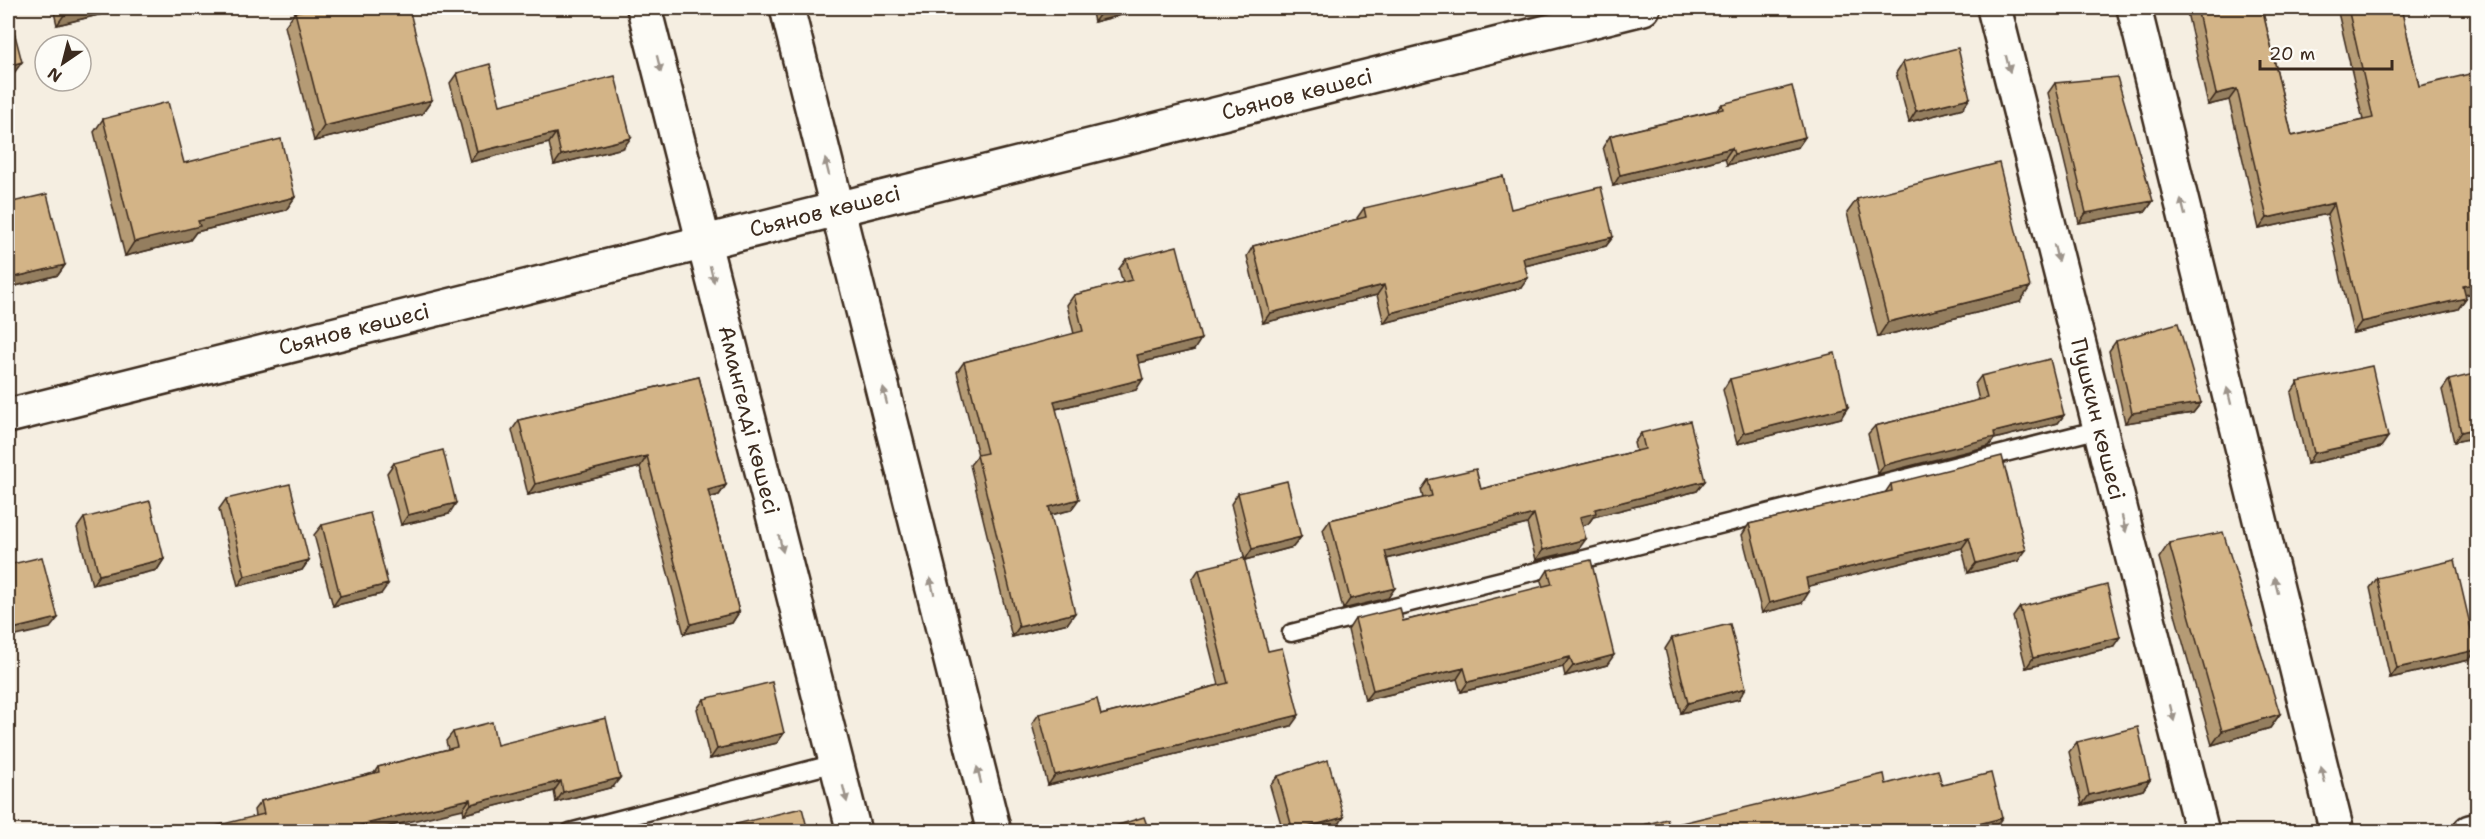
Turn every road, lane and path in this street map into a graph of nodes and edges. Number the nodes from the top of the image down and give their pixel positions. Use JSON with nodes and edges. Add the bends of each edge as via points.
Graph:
{"nodes":[{"id":1,"x":645,"y":8,"type":"edge"},
{"id":2,"x":788,"y":8,"type":"edge"},
{"id":3,"x":1643,"y":8,"type":"edge"},
{"id":4,"x":1994,"y":8,"type":"edge"},
{"id":5,"x":2134,"y":8,"type":"edge"},
{"id":6,"x":837,"y":208,"type":"junction"},
{"id":7,"x":704,"y":242,"type":"junction"},
{"id":8,"x":8,"y":416,"type":"edge"},
{"id":9,"x":2100,"y":429,"type":"junction"},
{"id":10,"x":1291,"y":633,"type":"dead end"},
{"id":11,"x":837,"y":762,"type":"junction"},
{"id":12,"x":2478,"y":830,"type":"edge"},
{"id":13,"x":570,"y":831,"type":"edge"},
{"id":14,"x":854,"y":831,"type":"edge"},
{"id":15,"x":994,"y":831,"type":"edge"},
{"id":16,"x":2202,"y":831,"type":"edge"},
{"id":17,"x":2337,"y":831,"type":"edge"},
{"id":18,"x":2470,"y":831,"type":"edge"}],
"edges":[{"from":1,"to":7,"type":"street","name":"Амангелді көшесі","one_way":true},
{"from":6,"to":2,"type":"street","one_way":true},
{"from":3,"to":6,"type":"street","name":"Сьянов көшесі"},
{"from":4,"to":9,"type":"street","name":"Пушкин көшесі","one_way":true},
{"from":17,"to":5,"type":"street","one_way":true},
{"from":6,"to":7,"type":"street","name":"Сьянов көшесі"},
{"from":15,"to":6,"type":"street","one_way":true},
{"from":7,"to":8,"type":"street","name":"Сьянов көшесі"},
{"from":7,"to":11,"type":"street","name":"Амангелді көшесі","one_way":true},
{"from":9,"to":10,"type":"lane"},
{"from":9,"to":16,"type":"street","name":"Пушкин көшесі","one_way":true},
{"from":11,"to":13,"type":"lane"},
{"from":11,"to":14,"type":"street","name":"Амангелді көшесі","one_way":true},
{"from":12,"to":18,"type":"street"}]}
